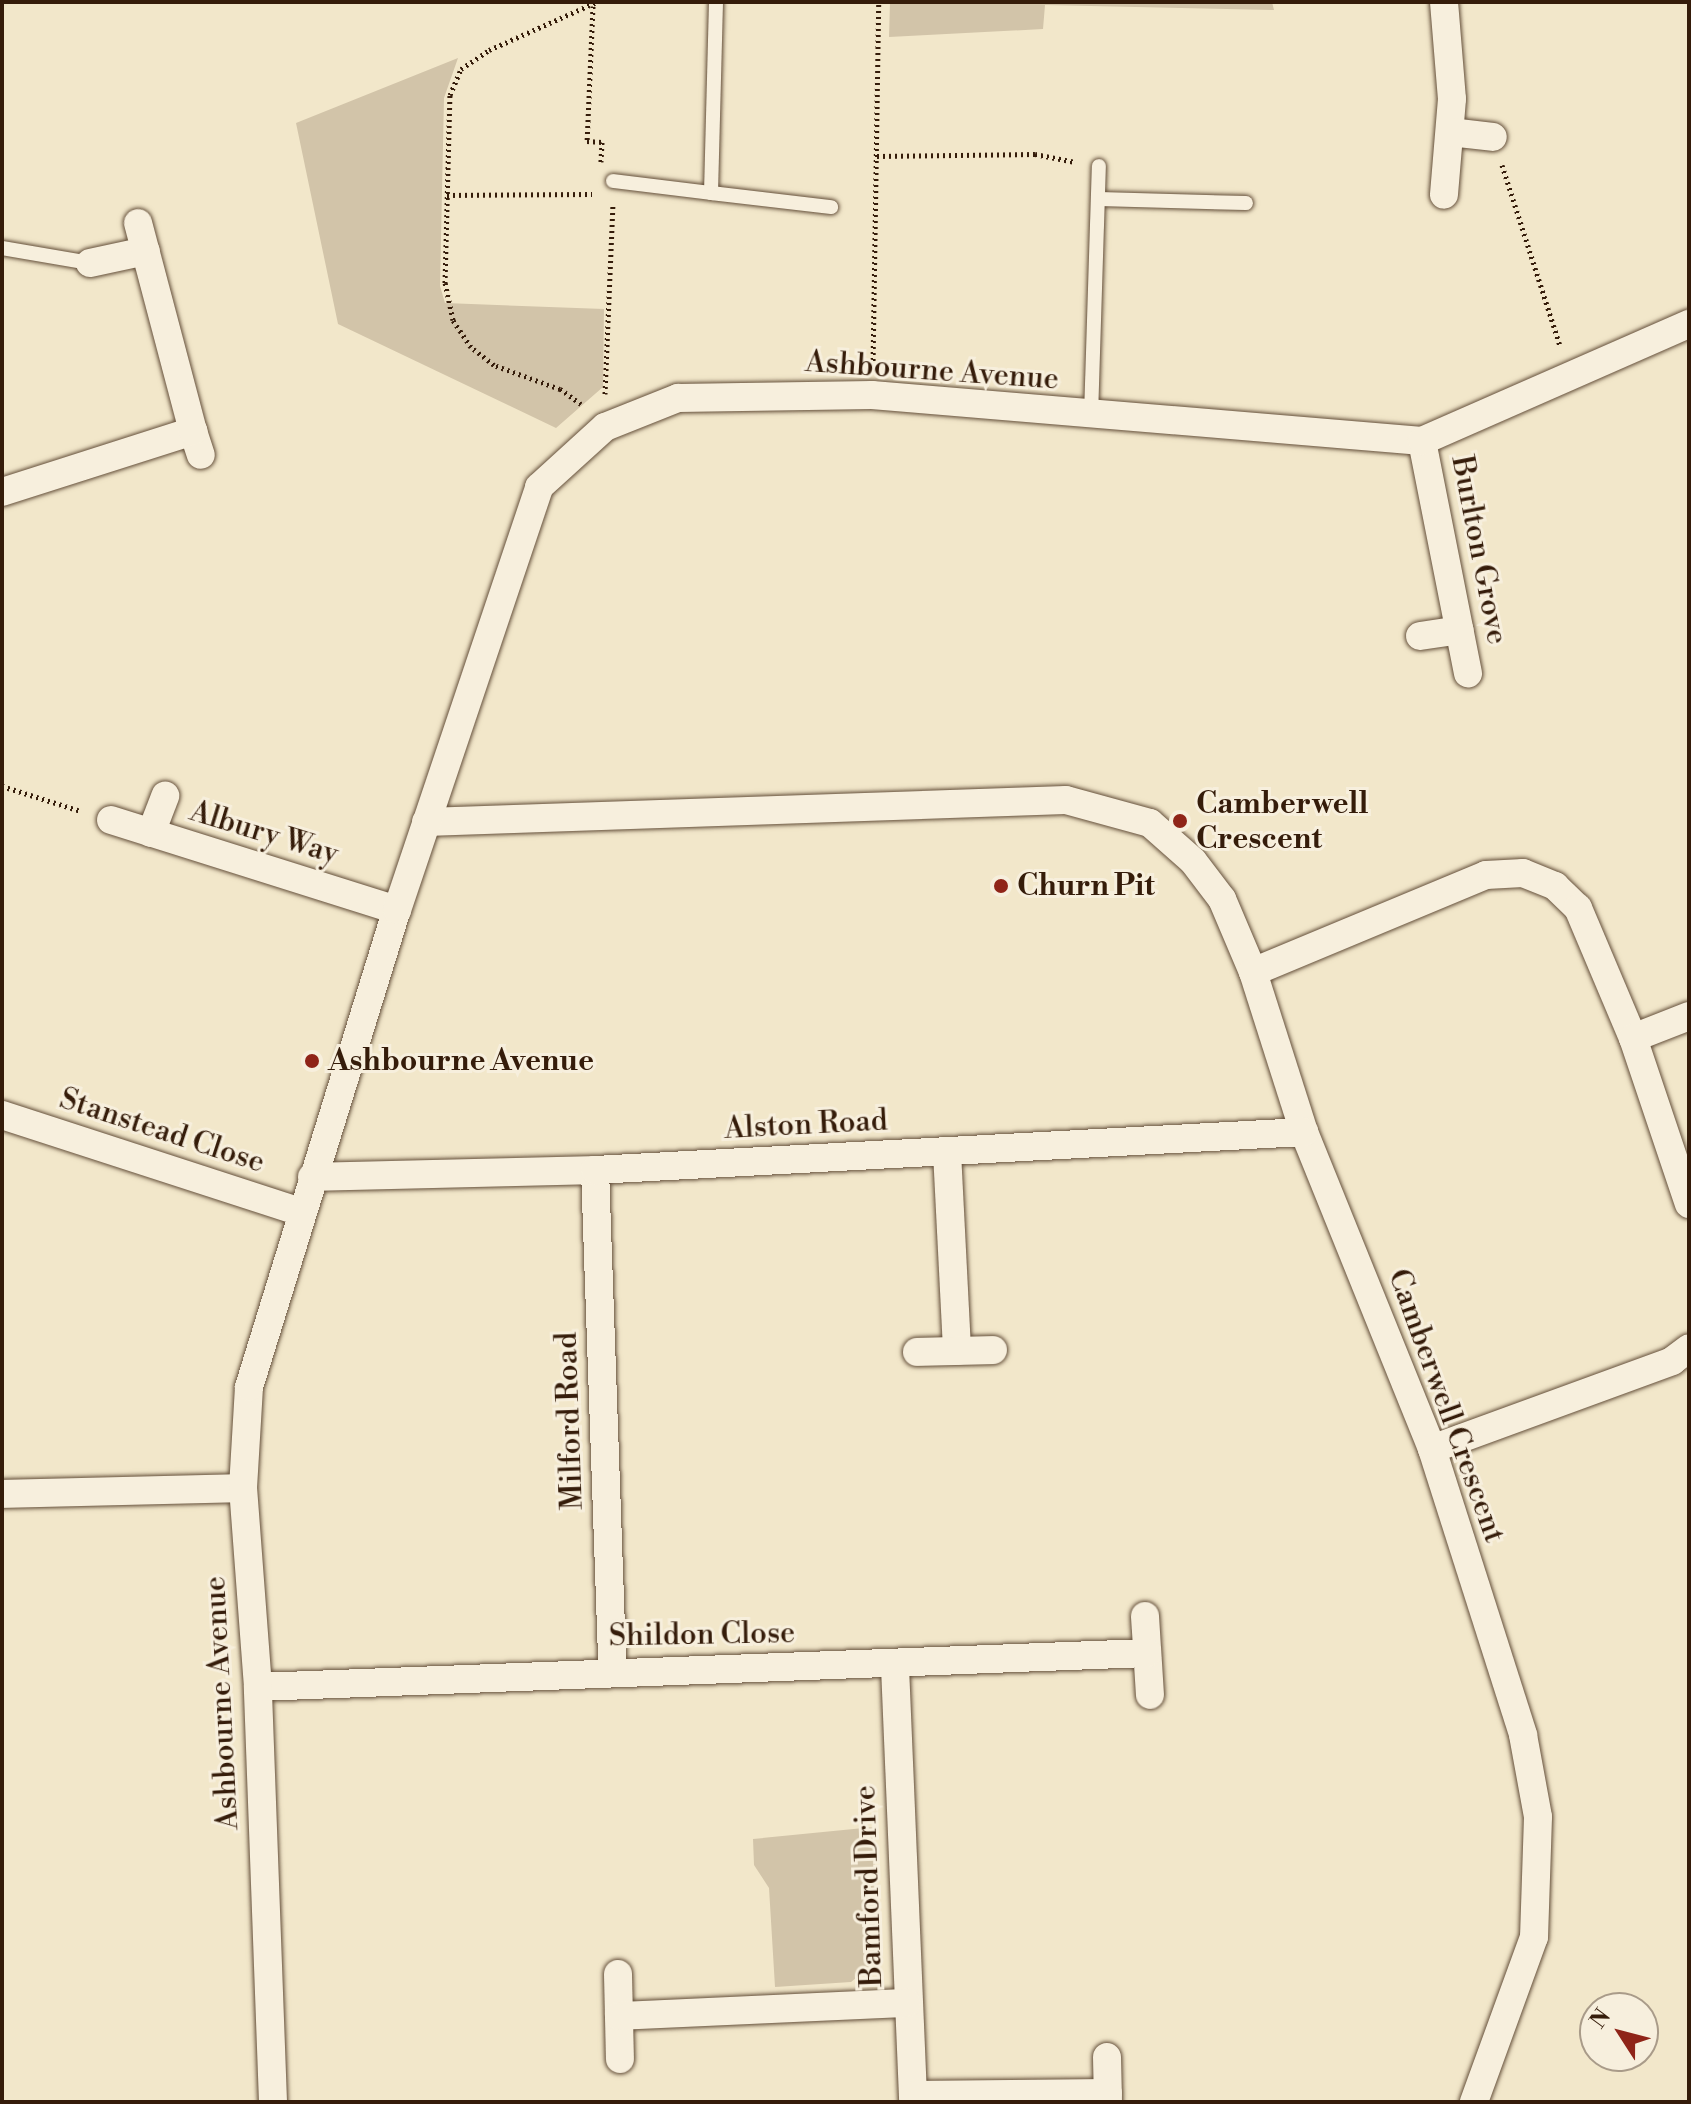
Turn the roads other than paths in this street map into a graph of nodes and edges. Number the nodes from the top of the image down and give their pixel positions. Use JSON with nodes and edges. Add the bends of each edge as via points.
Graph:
{"nodes":[{"id":1,"x":716,"y":2,"type":"edge"},
{"id":2,"x":1444,"y":2,"type":"edge"},
{"id":3,"x":1450,"y":132,"type":"junction"},
{"id":4,"x":1493,"y":137,"type":"road end"},
{"id":5,"x":1099,"y":166,"type":"road end"},
{"id":6,"x":613,"y":188,"type":"road end"},
{"id":7,"x":711,"y":193,"type":"junction"},
{"id":8,"x":1444,"y":195,"type":"dead end"},
{"id":9,"x":1099,"y":199,"type":"junction"},
{"id":10,"x":1246,"y":203,"type":"dead end"},
{"id":11,"x":831,"y":207,"type":"dead end"},
{"id":12,"x":138,"y":223,"type":"dead end"},
{"id":13,"x":2,"y":248,"type":"edge"},
{"id":14,"x":146,"y":251,"type":"junction"},
{"id":15,"x":90,"y":263,"type":"joint"},
{"id":16,"x":1689,"y":324,"type":"edge"},
{"id":17,"x":1091,"y":416,"type":"junction"},
{"id":18,"x":1422,"y":441,"type":"junction"},
{"id":19,"x":2,"y":492,"type":"edge"},
{"id":20,"x":1460,"y":630,"type":"junction"},
{"id":21,"x":1420,"y":636,"type":"dead end"},
{"id":22,"x":1468,"y":673,"type":"dead end"},
{"id":23,"x":165,"y":796,"type":"dead end"},
{"id":24,"x":111,"y":820,"type":"road end"},
{"id":25,"x":426,"y":822,"type":"junction"},
{"id":26,"x":151,"y":833,"type":"junction"},
{"id":27,"x":397,"y":910,"type":"junction"},
{"id":28,"x":1253,"y":972,"type":"junction"},
{"id":29,"x":1689,"y":1016,"type":"edge"},
{"id":30,"x":1633,"y":1038,"type":"junction"},
{"id":31,"x":2,"y":1115,"type":"edge"},
{"id":32,"x":1304,"y":1132,"type":"junction"},
{"id":33,"x":947,"y":1152,"type":"junction"},
{"id":34,"x":595,"y":1170,"type":"junction"},
{"id":35,"x":312,"y":1177,"type":"junction"},
{"id":36,"x":1689,"y":1204,"type":"edge"},
{"id":37,"x":300,"y":1212,"type":"junction"},
{"id":38,"x":1689,"y":1348,"type":"edge"},
{"id":39,"x":993,"y":1350,"type":"dead end"},
{"id":40,"x":957,"y":1351,"type":"junction"},
{"id":41,"x":917,"y":1352,"type":"dead end"},
{"id":42,"x":1432,"y":1449,"type":"junction"},
{"id":43,"x":243,"y":1488,"type":"junction"},
{"id":44,"x":2,"y":1494,"type":"edge"},
{"id":45,"x":1145,"y":1616,"type":"dead end"},
{"id":46,"x":1147,"y":1653,"type":"junction"},
{"id":47,"x":895,"y":1667,"type":"junction"},
{"id":48,"x":612,"y":1669,"type":"junction"},
{"id":49,"x":258,"y":1687,"type":"junction"},
{"id":50,"x":1150,"y":1695,"type":"dead end"},
{"id":51,"x":618,"y":1974,"type":"dead end"},
{"id":52,"x":907,"y":2003,"type":"junction"},
{"id":53,"x":619,"y":2016,"type":"junction"},
{"id":54,"x":1107,"y":2057,"type":"dead end"},
{"id":55,"x":620,"y":2059,"type":"dead end"},
{"id":56,"x":913,"y":2098,"type":"edge"},
{"id":57,"x":1108,"y":2098,"type":"edge"},
{"id":58,"x":273,"y":2102,"type":"edge"},
{"id":59,"x":1474,"y":2102,"type":"edge"}],
"edges":[{"from":1,"to":7,"type":"lane"},
{"from":2,"to":3,"type":"street"},
{"from":3,"to":4,"type":"street"},
{"from":3,"to":8,"type":"street"},
{"from":5,"to":9,"type":"lane"},
{"from":6,"to":7,"type":"lane"},
{"from":7,"to":11,"type":"lane"},
{"from":9,"to":10,"type":"lane"},
{"from":9,"to":17,"type":"lane"},
{"from":12,"to":14,"type":"street"},
{"from":13,"to":15,"type":"lane"},
{"from":14,"to":15,"type":"street"},
{"from":14,"to":19,"type":"street","via":[[197,443]]},
{"from":16,"to":18,"type":"street","name":"Ashbourne Avenue"},
{"from":17,"to":18,"type":"street","name":"Ashbourne Avenue"},
{"from":17,"to":25,"type":"street","name":"Ashbourne Avenue","via":[[872,395],[678,398],[605,427],[539,487]]},
{"from":18,"to":20,"type":"street","name":"Burlton Grove"},
{"from":20,"to":21,"type":"street"},
{"from":20,"to":22,"type":"street","name":"Burlton Grove"},
{"from":23,"to":26,"type":"street"},
{"from":24,"to":26,"type":"street","name":"Albury Way"},
{"from":25,"to":27,"type":"street","name":"Ashbourne Avenue"},
{"from":25,"to":28,"type":"street","name":"Camberwell Crescent","via":[[1066,800],[1150,823],[1193,861],[1222,899]]},
{"from":26,"to":27,"type":"street","name":"Albury Way"},
{"from":27,"to":35,"type":"street","name":"Ashbourne Avenue"},
{"from":28,"to":30,"type":"street","via":[[1486,875],[1523,873],[1555,886],[1578,908]]},
{"from":28,"to":32,"type":"street","name":"Camberwell Crescent"},
{"from":29,"to":30,"type":"street"},
{"from":30,"to":36,"type":"street"},
{"from":31,"to":37,"type":"street","name":"Stanstead Close"},
{"from":32,"to":33,"type":"street","name":"Alston Road"},
{"from":32,"to":42,"type":"street","name":"Camberwell Crescent"},
{"from":33,"to":34,"type":"street","name":"Alston Road"},
{"from":33,"to":40,"type":"street"},
{"from":34,"to":35,"type":"street","name":"Alston Road"},
{"from":34,"to":48,"type":"street","name":"Milford Road"},
{"from":35,"to":37,"type":"street","name":"Ashbourne Avenue"},
{"from":37,"to":43,"type":"street","name":"Ashbourne Avenue","via":[[249,1387]]},
{"from":38,"to":42,"type":"street","via":[[1672,1361]]},
{"from":39,"to":40,"type":"street"},
{"from":40,"to":41,"type":"street"},
{"from":42,"to":59,"type":"street","name":"Camberwell Crescent","via":[[1523,1735],[1538,1817],[1534,1937]]},
{"from":43,"to":44,"type":"street"},
{"from":43,"to":49,"type":"street","name":"Ashbourne Avenue"},
{"from":45,"to":46,"type":"street"},
{"from":46,"to":47,"type":"street","name":"Shildon Close"},
{"from":46,"to":50,"type":"street"},
{"from":47,"to":48,"type":"street","name":"Shildon Close"},
{"from":47,"to":52,"type":"street","name":"Bamford Drive"},
{"from":48,"to":49,"type":"street","name":"Shildon Close"},
{"from":49,"to":58,"type":"street","name":"Ashbourne Avenue"},
{"from":51,"to":53,"type":"street"},
{"from":52,"to":53,"type":"street"},
{"from":52,"to":56,"type":"street","name":"Bamford Drive"},
{"from":53,"to":55,"type":"street"},
{"from":54,"to":57,"type":"street"},
{"from":56,"to":57,"type":"street"}]}
